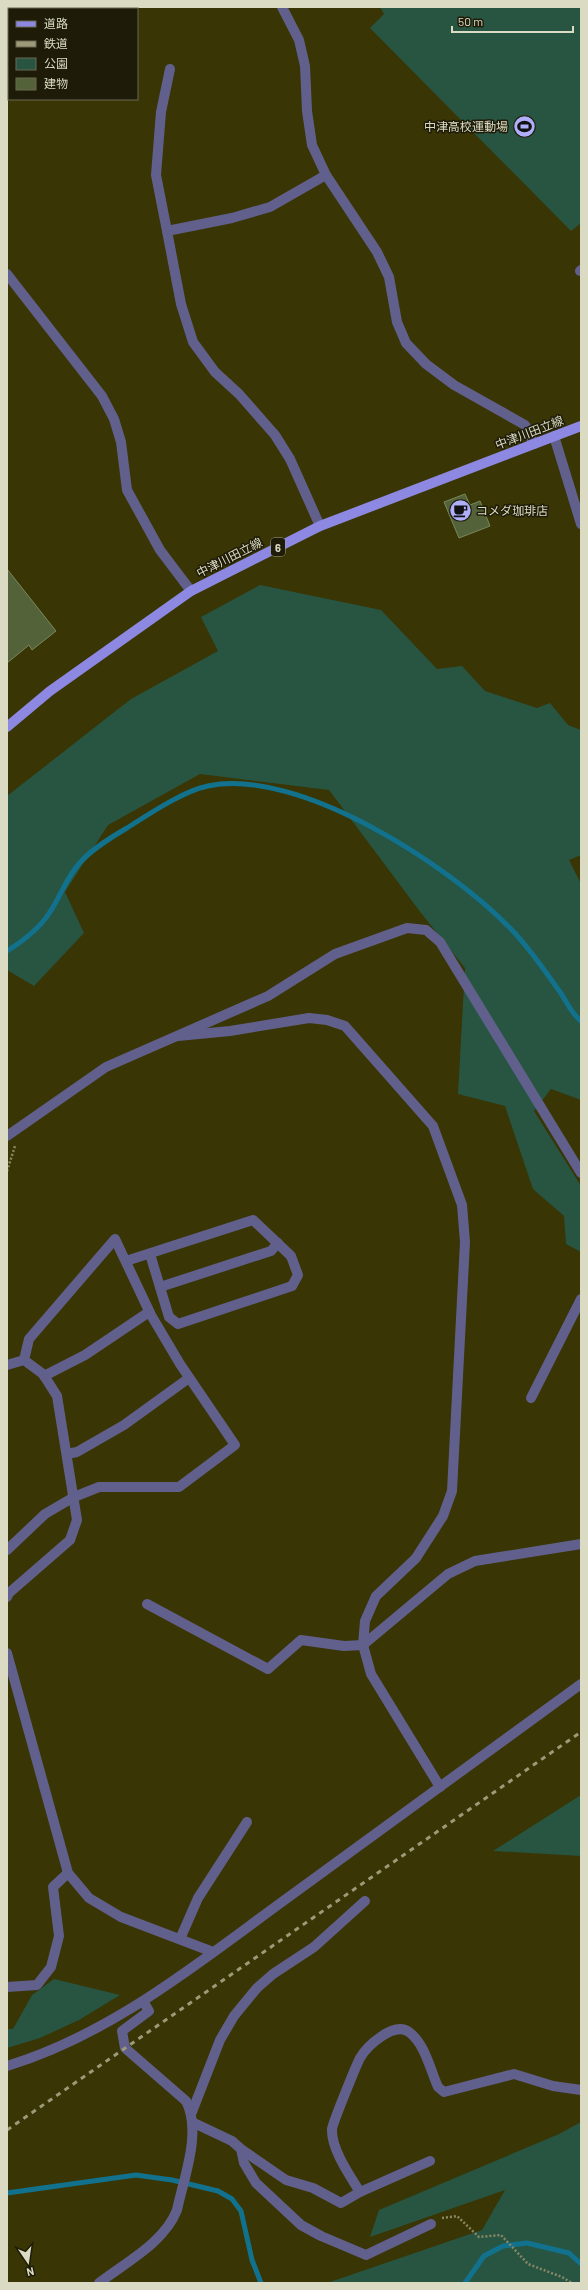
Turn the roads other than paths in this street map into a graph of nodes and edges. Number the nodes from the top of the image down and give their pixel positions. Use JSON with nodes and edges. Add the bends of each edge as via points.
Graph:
{"nodes":[{"id":1,"x":282,"y":7,"type":"edge"},
{"id":2,"x":170,"y":69,"type":"dead end"},
{"id":3,"x":326,"y":175,"type":"junction"},
{"id":4,"x":166,"y":231,"type":"junction"},
{"id":5,"x":7,"y":274,"type":"edge"},
{"id":6,"x":581,"y":426,"type":"edge"},
{"id":7,"x":554,"y":436,"type":"junction"},
{"id":8,"x":534,"y":444,"type":"junction"},
{"id":9,"x":581,"y":524,"type":"edge"},
{"id":10,"x":320,"y":526,"type":"junction"},
{"id":11,"x":191,"y":592,"type":"junction"},
{"id":12,"x":7,"y":727,"type":"edge"},
{"id":13,"x":178,"y":1036,"type":"junction"},
{"id":14,"x":10,"y":1134,"type":"edge"},
{"id":15,"x":581,"y":1173,"type":"edge"},
{"id":16,"x":278,"y":1243,"type":"junction"},
{"id":17,"x":150,"y":1254,"type":"junction"},
{"id":18,"x":126,"y":1261,"type":"junction"},
{"id":19,"x":160,"y":1287,"type":"junction"},
{"id":20,"x":581,"y":1299,"type":"edge"},
{"id":21,"x":149,"y":1312,"type":"junction"},
{"id":22,"x":24,"y":1360,"type":"junction"},
{"id":23,"x":7,"y":1365,"type":"edge"},
{"id":24,"x":44,"y":1376,"type":"junction"},
{"id":25,"x":189,"y":1378,"type":"junction"},
{"id":26,"x":531,"y":1398,"type":"dead end"},
{"id":27,"x":67,"y":1454,"type":"junction"},
{"id":28,"x":74,"y":1497,"type":"junction"},
{"id":29,"x":581,"y":1544,"type":"edge"},
{"id":30,"x":7,"y":1550,"type":"edge"},
{"id":31,"x":7,"y":1597,"type":"edge"},
{"id":32,"x":147,"y":1604,"type":"dead end"},
{"id":33,"x":363,"y":1645,"type":"junction"},
{"id":34,"x":7,"y":1653,"type":"edge"},
{"id":35,"x":581,"y":1684,"type":"edge"},
{"id":36,"x":440,"y":1787,"type":"junction"},
{"id":37,"x":247,"y":1822,"type":"dead end"},
{"id":38,"x":68,"y":1873,"type":"junction"},
{"id":39,"x":365,"y":1901,"type":"dead end"},
{"id":40,"x":180,"y":1939,"type":"junction"},
{"id":41,"x":213,"y":1952,"type":"junction"},
{"id":42,"x":7,"y":1987,"type":"edge"},
{"id":43,"x":143,"y":2001,"type":"junction"},
{"id":44,"x":7,"y":2066,"type":"edge"},
{"id":45,"x":581,"y":2090,"type":"edge"},
{"id":46,"x":192,"y":2112,"type":"junction"},
{"id":47,"x":194,"y":2123,"type":"junction"},
{"id":48,"x":241,"y":2149,"type":"junction"},
{"id":49,"x":430,"y":2161,"type":"dead end"},
{"id":50,"x":360,"y":2192,"type":"junction"},
{"id":51,"x":431,"y":2224,"type":"road end"},
{"id":52,"x":99,"y":2283,"type":"edge"}],
"edges":[{"from":1,"to":3,"type":"street","via":[[299,40],[305,66],[311,139]]},
{"from":2,"to":4,"type":"street","via":[[161,112],[156,175]]},
{"from":3,"to":4,"type":"street","via":[[270,207],[232,218]]},
{"from":3,"to":8,"type":"street","via":[[377,252],[389,278],[397,322],[406,343],[426,364],[454,386],[525,425]]},
{"from":4,"to":10,"type":"street","via":[[181,304],[194,342],[215,372],[239,394],[275,435],[290,458]]},
{"from":5,"to":11,"type":"street","via":[[102,396],[114,419],[121,442],[128,490],[160,550]]},
{"from":6,"to":7,"type":"main road","name":"中津川田立線","number":"6"},
{"from":7,"to":8,"type":"main road","name":"中津川田立線","number":"6"},
{"from":7,"to":9,"type":"street"},
{"from":8,"to":10,"type":"main road","name":"中津川田立線","number":"6"},
{"from":10,"to":11,"type":"main road","name":"中津川田立線","number":"6"},
{"from":11,"to":12,"type":"main road","name":"中津川田立線","number":"6","via":[[50,691]]},
{"from":13,"to":14,"type":"street","via":[[106,1067]]},
{"from":13,"to":15,"type":"street","via":[[268,996],[335,954],[407,928],[426,930],[440,942]]},
{"from":13,"to":33,"type":"street","via":[[230,1031],[309,1018],[345,1026],[433,1126],[462,1205],[465,1242],[452,1491],[443,1516],[416,1558],[376,1596],[365,1621]]},
{"from":16,"to":17,"type":"street","via":[[253,1220]]},
{"from":16,"to":19,"type":"street","via":[[271,1251]]},
{"from":16,"to":19,"type":"street","via":[[291,1256],[298,1275],[292,1286],[178,1324],[169,1318]]},
{"from":17,"to":18,"type":"street"},
{"from":17,"to":19,"type":"street"},
{"from":18,"to":21,"type":"street"},
{"from":18,"to":22,"type":"street","via":[[115,1239],[29,1339]]},
{"from":20,"to":26,"type":"street"},
{"from":21,"to":24,"type":"street","via":[[85,1355]]},
{"from":21,"to":25,"type":"street"},
{"from":22,"to":23,"type":"street"},
{"from":22,"to":24,"type":"street"},
{"from":24,"to":27,"type":"street","via":[[57,1396]]},
{"from":25,"to":27,"type":"street","via":[[124,1425],[77,1452]]},
{"from":25,"to":28,"type":"street","via":[[235,1445],[180,1487],[99,1487]]},
{"from":27,"to":28,"type":"street"},
{"from":28,"to":30,"type":"street","via":[[45,1514]]},
{"from":28,"to":31,"type":"street","via":[[77,1520],[70,1540]]},
{"from":29,"to":33,"type":"street","via":[[475,1561],[448,1574]]},
{"from":32,"to":33,"type":"street","via":[[268,1669],[301,1640],[344,1646]]},
{"from":33,"to":36,"type":"street","via":[[371,1674]]},
{"from":34,"to":38,"type":"street"},
{"from":35,"to":36,"type":"street"},
{"from":36,"to":41,"type":"street"},
{"from":37,"to":40,"type":"street","via":[[198,1898]]},
{"from":38,"to":40,"type":"street","via":[[89,1898],[121,1917]]},
{"from":38,"to":42,"type":"street","via":[[53,1887],[59,1936],[51,1967],[37,1985]]},
{"from":39,"to":46,"type":"street","via":[[314,1947],[273,1974],[257,1988],[234,2016],[220,2040]]},
{"from":40,"to":41,"type":"street"},
{"from":41,"to":43,"type":"street"},
{"from":43,"to":44,"type":"street","via":[[124,2014],[72,2041]]},
{"from":43,"to":46,"type":"street","via":[[149,2011],[122,2031],[125,2048],[186,2101]]},
{"from":45,"to":50,"type":"street","via":[[553,2086],[514,2074],[444,2092],[438,2087],[419,2041],[408,2030],[394,2029],[378,2038],[360,2058],[332,2129],[339,2159]]},
{"from":46,"to":47,"type":"street"},
{"from":47,"to":48,"type":"street","via":[[232,2141]]},
{"from":47,"to":52,"type":"street","via":[[173,2221],[164,2233]]},
{"from":48,"to":50,"type":"street","via":[[286,2180],[313,2188],[341,2203]]},
{"from":48,"to":51,"type":"street","via":[[244,2162],[256,2183],[301,2225],[366,2255]]},
{"from":49,"to":50,"type":"street"}]}
